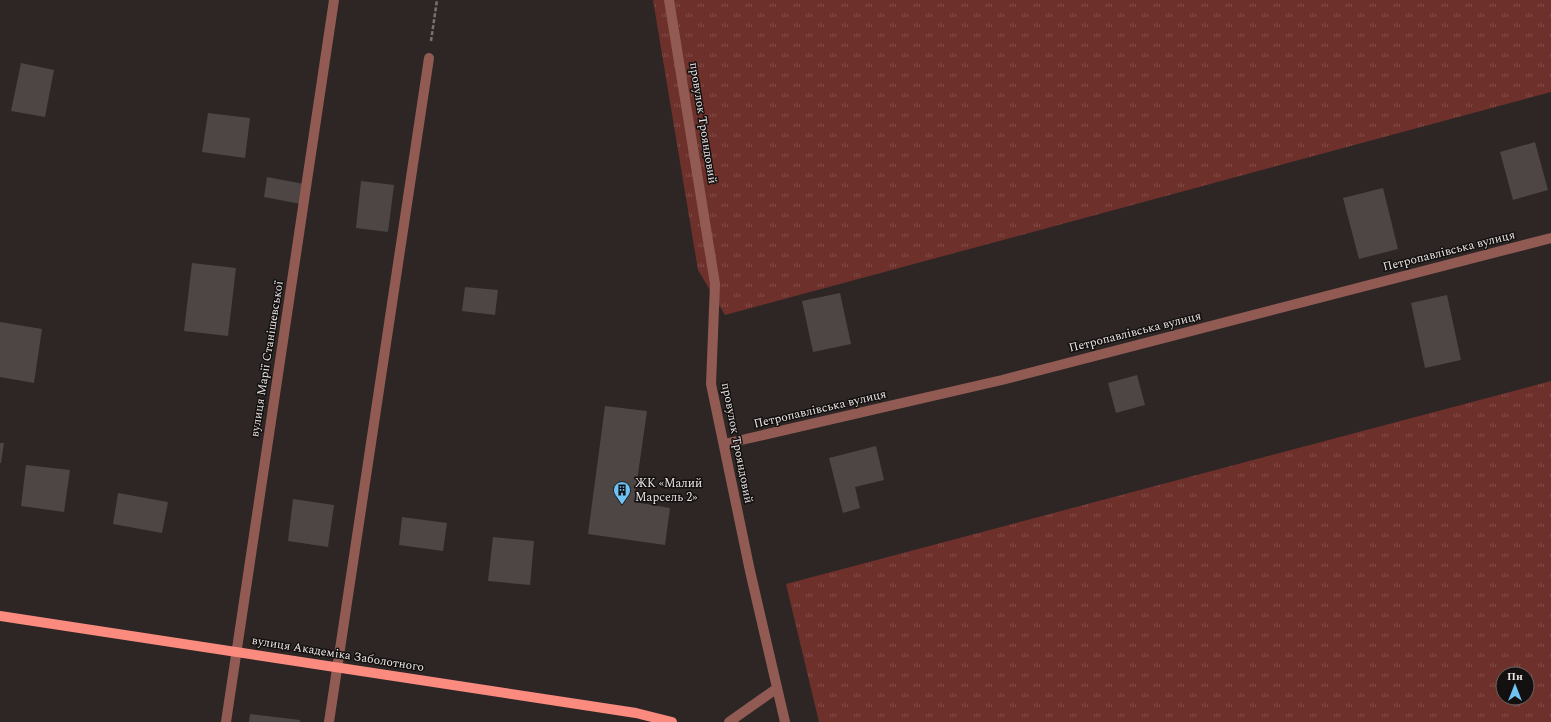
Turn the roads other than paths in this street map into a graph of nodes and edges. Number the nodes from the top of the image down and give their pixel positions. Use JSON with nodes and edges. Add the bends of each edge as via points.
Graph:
{"nodes":[{"id":1,"x":334,"y":0,"type":"edge"},
{"id":2,"x":669,"y":0,"type":"edge"},
{"id":3,"x":429,"y":58,"type":"road end"},
{"id":4,"x":1551,"y":238,"type":"edge"},
{"id":5,"x":724,"y":444,"type":"junction"},
{"id":6,"x":0,"y":616,"type":"edge"},
{"id":7,"x":236,"y":651,"type":"junction"},
{"id":8,"x":338,"y":667,"type":"junction"},
{"id":9,"x":776,"y":689,"type":"junction"},
{"id":10,"x":226,"y":722,"type":"edge"},
{"id":11,"x":329,"y":722,"type":"edge"},
{"id":12,"x":672,"y":722,"type":"edge"},
{"id":13,"x":729,"y":722,"type":"edge"},
{"id":14,"x":785,"y":722,"type":"edge"}],
"edges":[{"from":1,"to":7,"type":"street","name":"вулиця Марії Станішевської"},
{"from":2,"to":5,"type":"street","name":"провулок Трояндовий","via":[[715,284],[711,384]]},
{"from":3,"to":8,"type":"street"},
{"from":4,"to":5,"type":"street","name":"Петропавлівська вулиця","via":[[1002,380]]},
{"from":5,"to":9,"type":"street","name":"провулок Трояндовий"},
{"from":6,"to":7,"type":"main road","name":"вулиця Академіка Заболотного"},
{"from":7,"to":8,"type":"main road","name":"вулиця Академіка Заболотного"},
{"from":7,"to":10,"type":"street","name":"вулиця Марії Станішевської"},
{"from":8,"to":11,"type":"street"},
{"from":8,"to":12,"type":"main road","name":"вулиця Академіка Заболотного","via":[[636,713]]},
{"from":9,"to":13,"type":"street"},
{"from":9,"to":14,"type":"street","name":"провулок Трояндовий"}]}
